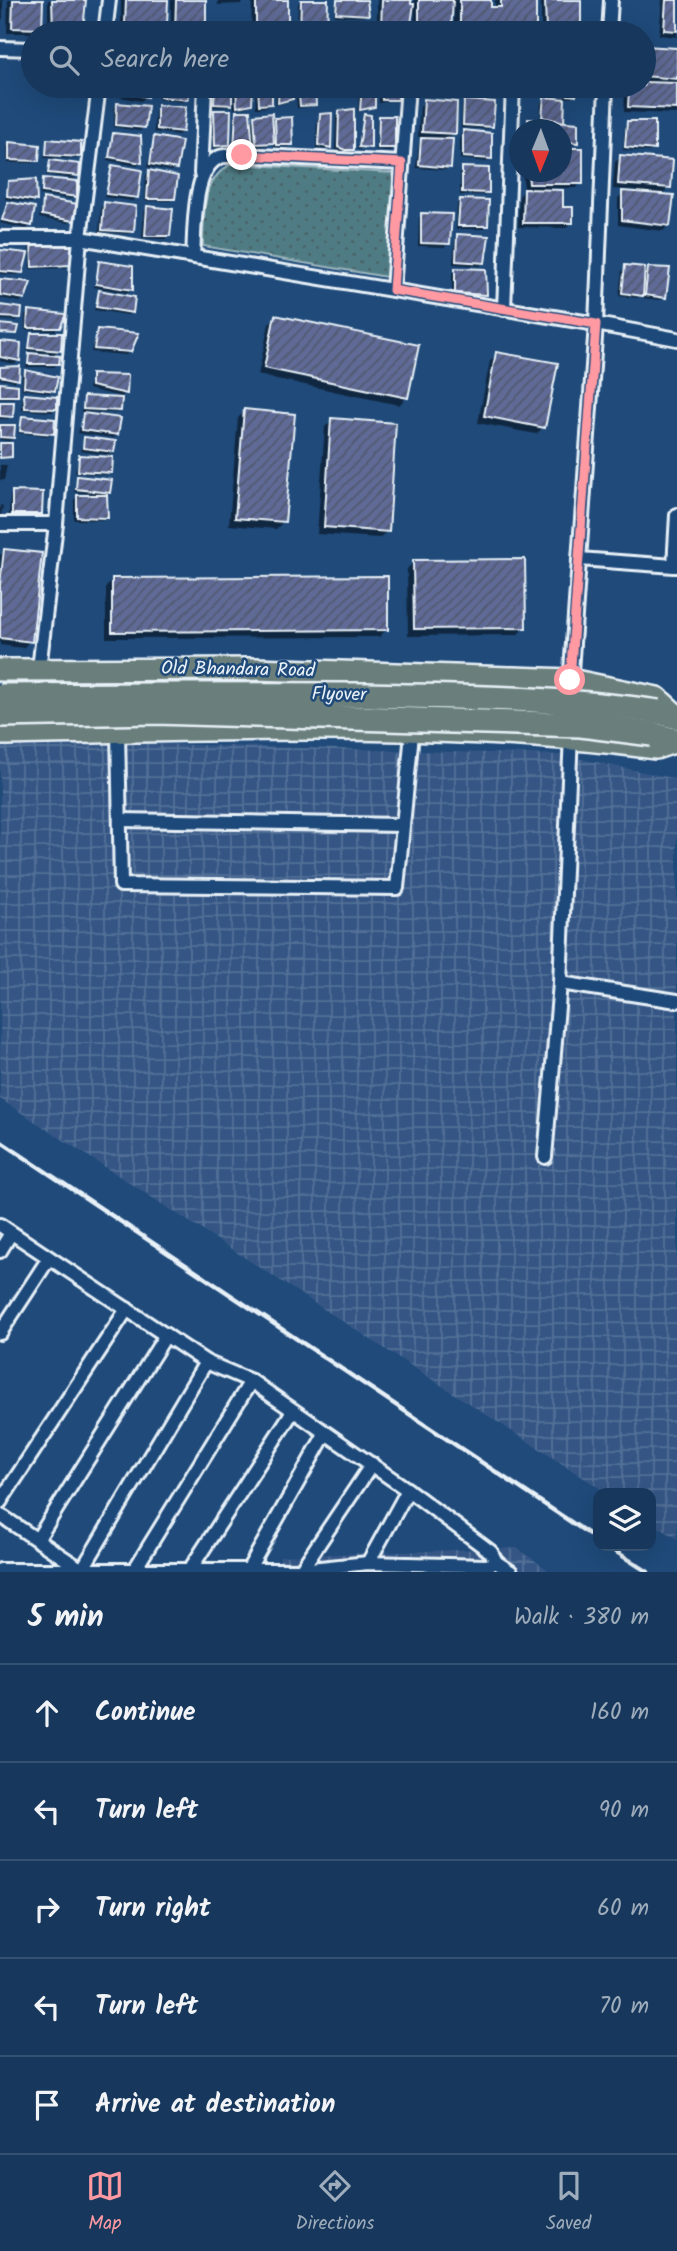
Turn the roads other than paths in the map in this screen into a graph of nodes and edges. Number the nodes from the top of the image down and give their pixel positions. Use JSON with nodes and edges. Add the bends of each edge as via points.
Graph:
{"nodes":[{"id":1,"x":109,"y":0,"type":"edge"},
{"id":2,"x":611,"y":0,"type":"edge"},
{"id":3,"x":106,"y":21,"type":"edge"},
{"id":4,"x":610,"y":21,"type":"edge"},
{"id":5,"x":0,"y":48,"type":"edge"},
{"id":6,"x":21,"y":49,"type":"edge"},
{"id":7,"x":97,"y":98,"type":"edge"},
{"id":8,"x":204,"y":98,"type":"edge"},
{"id":9,"x":407,"y":98,"type":"edge"},
{"id":10,"x":513,"y":98,"type":"edge"},
{"id":11,"x":605,"y":98,"type":"edge"},
{"id":12,"x":402,"y":163,"type":"junction"},
{"id":13,"x":201,"y":181,"type":"junction"},
{"id":14,"x":80,"y":237,"type":"junction"},
{"id":15,"x":0,"y":238,"type":"edge"},
{"id":16,"x":193,"y":257,"type":"junction"},
{"id":17,"x":393,"y":290,"type":"junction"},
{"id":18,"x":504,"y":309,"type":"junction"},
{"id":19,"x":596,"y":324,"type":"junction"},
{"id":20,"x":677,"y":339,"type":"edge"},
{"id":21,"x":677,"y":515,"type":"edge"},
{"id":22,"x":0,"y":524,"type":"edge"},
{"id":23,"x":56,"y":524,"type":"junction"},
{"id":24,"x":579,"y":559,"type":"junction"},
{"id":25,"x":675,"y":566,"type":"edge"},
{"id":26,"x":40,"y":669,"type":"junction"},
{"id":27,"x":0,"y":670,"type":"edge"},
{"id":28,"x":570,"y":680,"type":"junction"},
{"id":29,"x":0,"y":696,"type":"edge"},
{"id":30,"x":0,"y":715,"type":"edge"},
{"id":31,"x":671,"y":715,"type":"edge"},
{"id":32,"x":118,"y":731,"type":"junction"},
{"id":33,"x":412,"y":733,"type":"junction"},
{"id":34,"x":0,"y":734,"type":"edge"},
{"id":35,"x":572,"y":737,"type":"junction"},
{"id":36,"x":677,"y":741,"type":"edge"},
{"id":37,"x":120,"y":820,"type":"junction"},
{"id":38,"x":401,"y":825,"type":"junction"},
{"id":39,"x":560,"y":983,"type":"junction"},
{"id":40,"x":677,"y":1001,"type":"edge"},
{"id":41,"x":545,"y":1157,"type":"dead end"},
{"id":42,"x":0,"y":1225,"type":"edge"},
{"id":43,"x":11,"y":1233,"type":"junction"},
{"id":44,"x":0,"y":1251,"type":"edge"},
{"id":45,"x":49,"y":1258,"type":"junction"},
{"id":46,"x":127,"y":1309,"type":"junction"},
{"id":47,"x":0,"y":1332,"type":"edge"},
{"id":48,"x":166,"y":1335,"type":"junction"},
{"id":49,"x":206,"y":1362,"type":"junction"},
{"id":50,"x":251,"y":1381,"type":"junction"},
{"id":51,"x":293,"y":1410,"type":"junction"},
{"id":52,"x":325,"y":1434,"type":"junction"},
{"id":53,"x":372,"y":1464,"type":"junction"},
{"id":54,"x":408,"y":1490,"type":"junction"},
{"id":55,"x":0,"y":1502,"type":"edge"},
{"id":56,"x":0,"y":1515,"type":"edge"},
{"id":57,"x":37,"y":1540,"type":"junction"},
{"id":58,"x":496,"y":1562,"type":"junction"},
{"id":59,"x":368,"y":1563,"type":"junction"},
{"id":60,"x":191,"y":1568,"type":"junction"},
{"id":61,"x":135,"y":1569,"type":"junction"},
{"id":62,"x":0,"y":1570,"type":"edge"},
{"id":63,"x":82,"y":1570,"type":"junction"},
{"id":64,"x":247,"y":1570,"type":"edge"},
{"id":65,"x":301,"y":1570,"type":"junction"},
{"id":66,"x":511,"y":1572,"type":"edge"}],
"edges":[{"from":1,"to":3,"type":"street"},
{"from":2,"to":4,"type":"street"},
{"from":5,"to":6,"type":"street"},
{"from":7,"to":14,"type":"street"},
{"from":8,"to":13,"type":"street"},
{"from":9,"to":12,"type":"street"},
{"from":10,"to":18,"type":"street"},
{"from":11,"to":19,"type":"street"},
{"from":12,"to":13,"type":"street","via":[[242,155],[220,157],[207,166]]},
{"from":12,"to":17,"type":"street"},
{"from":13,"to":16,"type":"street"},
{"from":14,"to":15,"type":"street"},
{"from":14,"to":16,"type":"street"},
{"from":14,"to":23,"type":"street"},
{"from":16,"to":17,"type":"street"},
{"from":17,"to":18,"type":"street"},
{"from":18,"to":19,"type":"street"},
{"from":19,"to":20,"type":"street"},
{"from":19,"to":24,"type":"street"},
{"from":21,"to":25,"type":"street"},
{"from":22,"to":23,"type":"street"},
{"from":23,"to":26,"type":"street"},
{"from":24,"to":25,"type":"street"},
{"from":24,"to":28,"type":"street"},
{"from":26,"to":27,"type":"main road","name":"Old Bhandara Road"},
{"from":26,"to":28,"type":"main road","name":"Old Bhandara Road","via":[[256,669]]},
{"from":28,"to":31,"type":"main road","name":"Old Bhandara Road","via":[[657,698]]},
{"from":28,"to":35,"type":"street"},
{"from":29,"to":31,"type":"highway","name":"Flyover","bridge":true,"via":[[476,697],[583,701]]},
{"from":30,"to":36,"type":"highway","name":"Flyover","bridge":true,"via":[[156,712],[568,724]]},
{"from":32,"to":33,"type":"main road"},
{"from":32,"to":34,"type":"main road"},
{"from":32,"to":37,"type":"street"},
{"from":33,"to":35,"type":"main road"},
{"from":33,"to":38,"type":"street"},
{"from":35,"to":36,"type":"main road","via":[[656,748]]},
{"from":35,"to":39,"type":"street"},
{"from":37,"to":38,"type":"street"},
{"from":37,"to":38,"type":"street","via":[[121,885],[397,888]]},
{"from":39,"to":40,"type":"street"},
{"from":39,"to":41,"type":"street"},
{"from":42,"to":43,"type":"street"},
{"from":43,"to":44,"type":"street"},
{"from":43,"to":45,"type":"street"},
{"from":45,"to":46,"type":"street"},
{"from":45,"to":47,"type":"street"},
{"from":46,"to":48,"type":"street"},
{"from":46,"to":55,"type":"street"},
{"from":48,"to":49,"type":"street"},
{"from":48,"to":57,"type":"street"},
{"from":49,"to":50,"type":"street"},
{"from":49,"to":63,"type":"street"},
{"from":50,"to":51,"type":"street"},
{"from":50,"to":61,"type":"street"},
{"from":51,"to":52,"type":"street"},
{"from":51,"to":60,"type":"street"},
{"from":52,"to":53,"type":"street"},
{"from":52,"to":64,"type":"street"},
{"from":53,"to":54,"type":"street"},
{"from":53,"to":65,"type":"street"},
{"from":54,"to":58,"type":"street","via":[[491,1552]]},
{"from":54,"to":59,"type":"street"},
{"from":56,"to":57,"type":"street"},
{"from":57,"to":63,"type":"street"},
{"from":58,"to":59,"type":"street","via":[[487,1566]]},
{"from":58,"to":66,"type":"street"},
{"from":59,"to":65,"type":"street"},
{"from":60,"to":61,"type":"street"},
{"from":60,"to":64,"type":"street"},
{"from":61,"to":63,"type":"street"},
{"from":62,"to":63,"type":"street"},
{"from":64,"to":65,"type":"street"}]}
